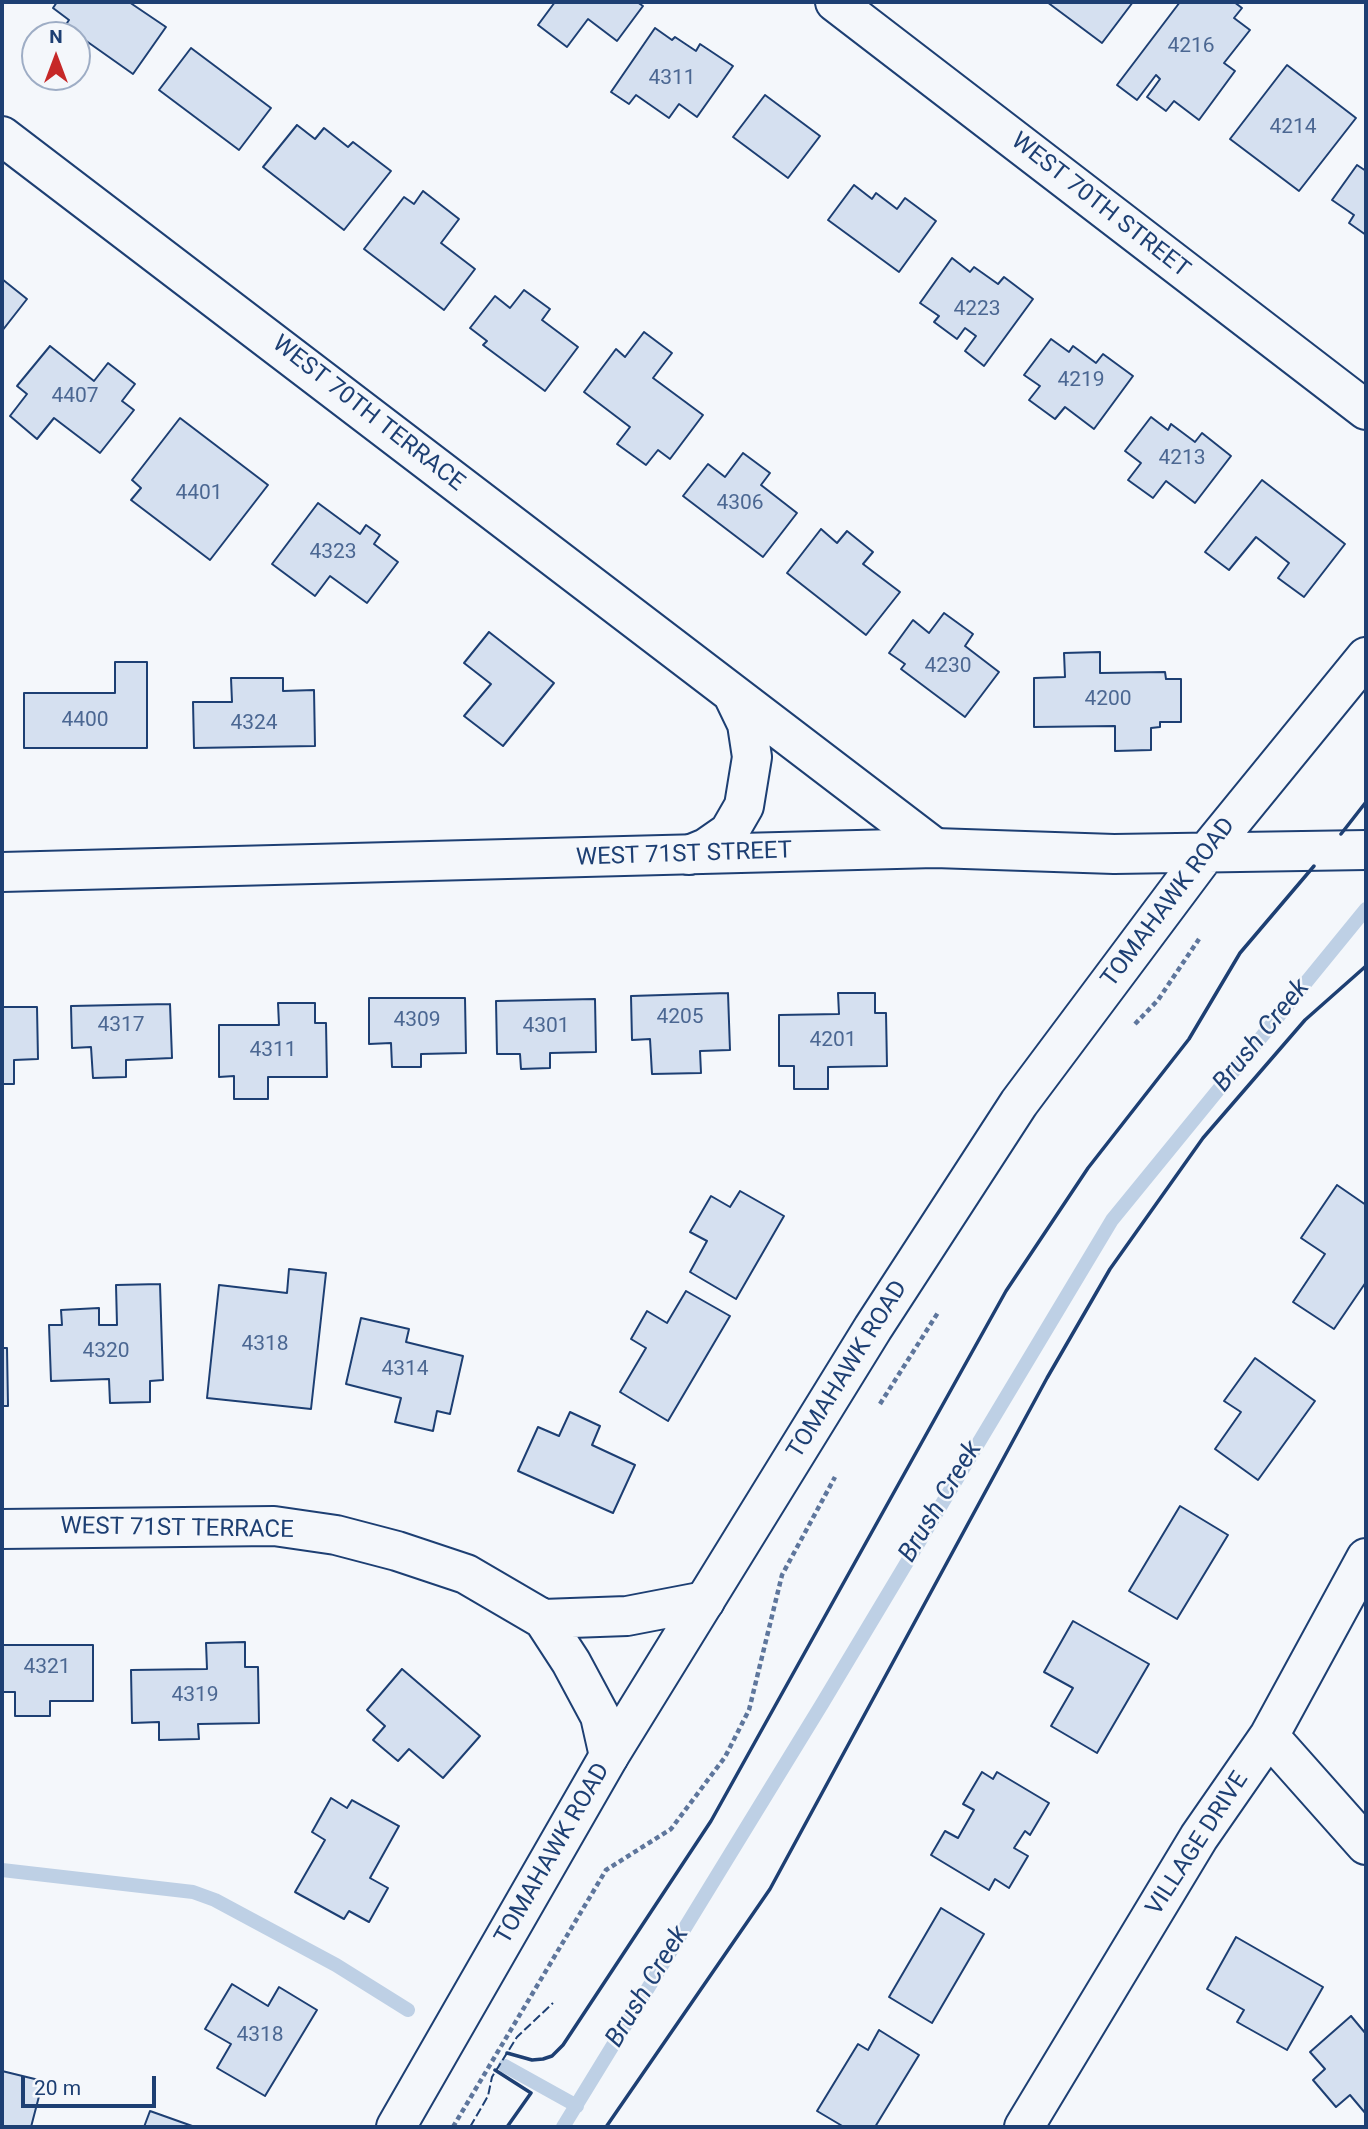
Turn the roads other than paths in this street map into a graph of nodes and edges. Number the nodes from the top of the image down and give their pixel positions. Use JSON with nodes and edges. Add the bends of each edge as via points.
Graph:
{"nodes":[{"id":1,"x":835,"y":2,"type":"edge"},
{"id":2,"x":2,"y":136,"type":"edge"},
{"id":3,"x":1366,"y":410,"type":"edge"},
{"id":4,"x":1366,"y":657,"type":"edge"},
{"id":5,"x":733,"y":695,"type":"junction"},
{"id":6,"x":935,"y":848,"type":"junction"},
{"id":7,"x":1366,"y":850,"type":"edge"},
{"id":8,"x":1206,"y":853,"type":"junction"},
{"id":9,"x":689,"y":855,"type":"junction"},
{"id":10,"x":2,"y":872,"type":"edge"},
{"id":11,"x":2,"y":1529,"type":"edge"},
{"id":12,"x":1366,"y":1558,"type":"edge"},
{"id":13,"x":705,"y":1601,"type":"junction"},
{"id":14,"x":543,"y":1619,"type":"junction"},
{"id":15,"x":1269,"y":1736,"type":"junction"},
{"id":16,"x":609,"y":1756,"type":"junction"},
{"id":17,"x":1366,"y":1845,"type":"edge"},
{"id":18,"x":396,"y":2127,"type":"edge"},
{"id":19,"x":1024,"y":2127,"type":"edge"}],
"edges":[{"from":1,"to":3,"type":"street","name":"WEST 70TH STREET"},
{"from":2,"to":5,"type":"street","name":"WEST 70TH TERRACE"},
{"from":4,"to":8,"type":"street","name":"TOMAHAWK ROAD"},
{"from":5,"to":6,"type":"street","name":"WEST 70TH TERRACE"},
{"from":5,"to":9,"type":"street","name":"WEST 70TH TERRACE","via":[[747,724],[752,757],[744,806],[729,832]]},
{"from":6,"to":8,"type":"street","name":"WEST 71ST STREET"},
{"from":6,"to":9,"type":"street","name":"WEST 71ST STREET"},
{"from":7,"to":8,"type":"street","name":"WEST 71ST STREET"},
{"from":8,"to":13,"type":"street","name":"TOMAHAWK ROAD","via":[[1019,1103]]},
{"from":9,"to":10,"type":"street","name":"WEST 71ST STREET"},
{"from":11,"to":14,"type":"street","name":"WEST 71ST TERRACE","via":[[275,1526],[336,1535],[466,1574]]},
{"from":12,"to":15,"type":"street","name":"VILLAGE DRIVE"},
{"from":13,"to":14,"type":"street","via":[[626,1616]]},
{"from":13,"to":16,"type":"street","name":"TOMAHAWK ROAD"},
{"from":14,"to":16,"type":"street","name":"WEST 71ST TERRACE","via":[[600,1716]]},
{"from":15,"to":17,"type":"street"},
{"from":15,"to":19,"type":"street","name":"VILLAGE DRIVE","via":[[1199,1837]]},
{"from":16,"to":18,"type":"street","name":"TOMAHAWK ROAD"}]}
